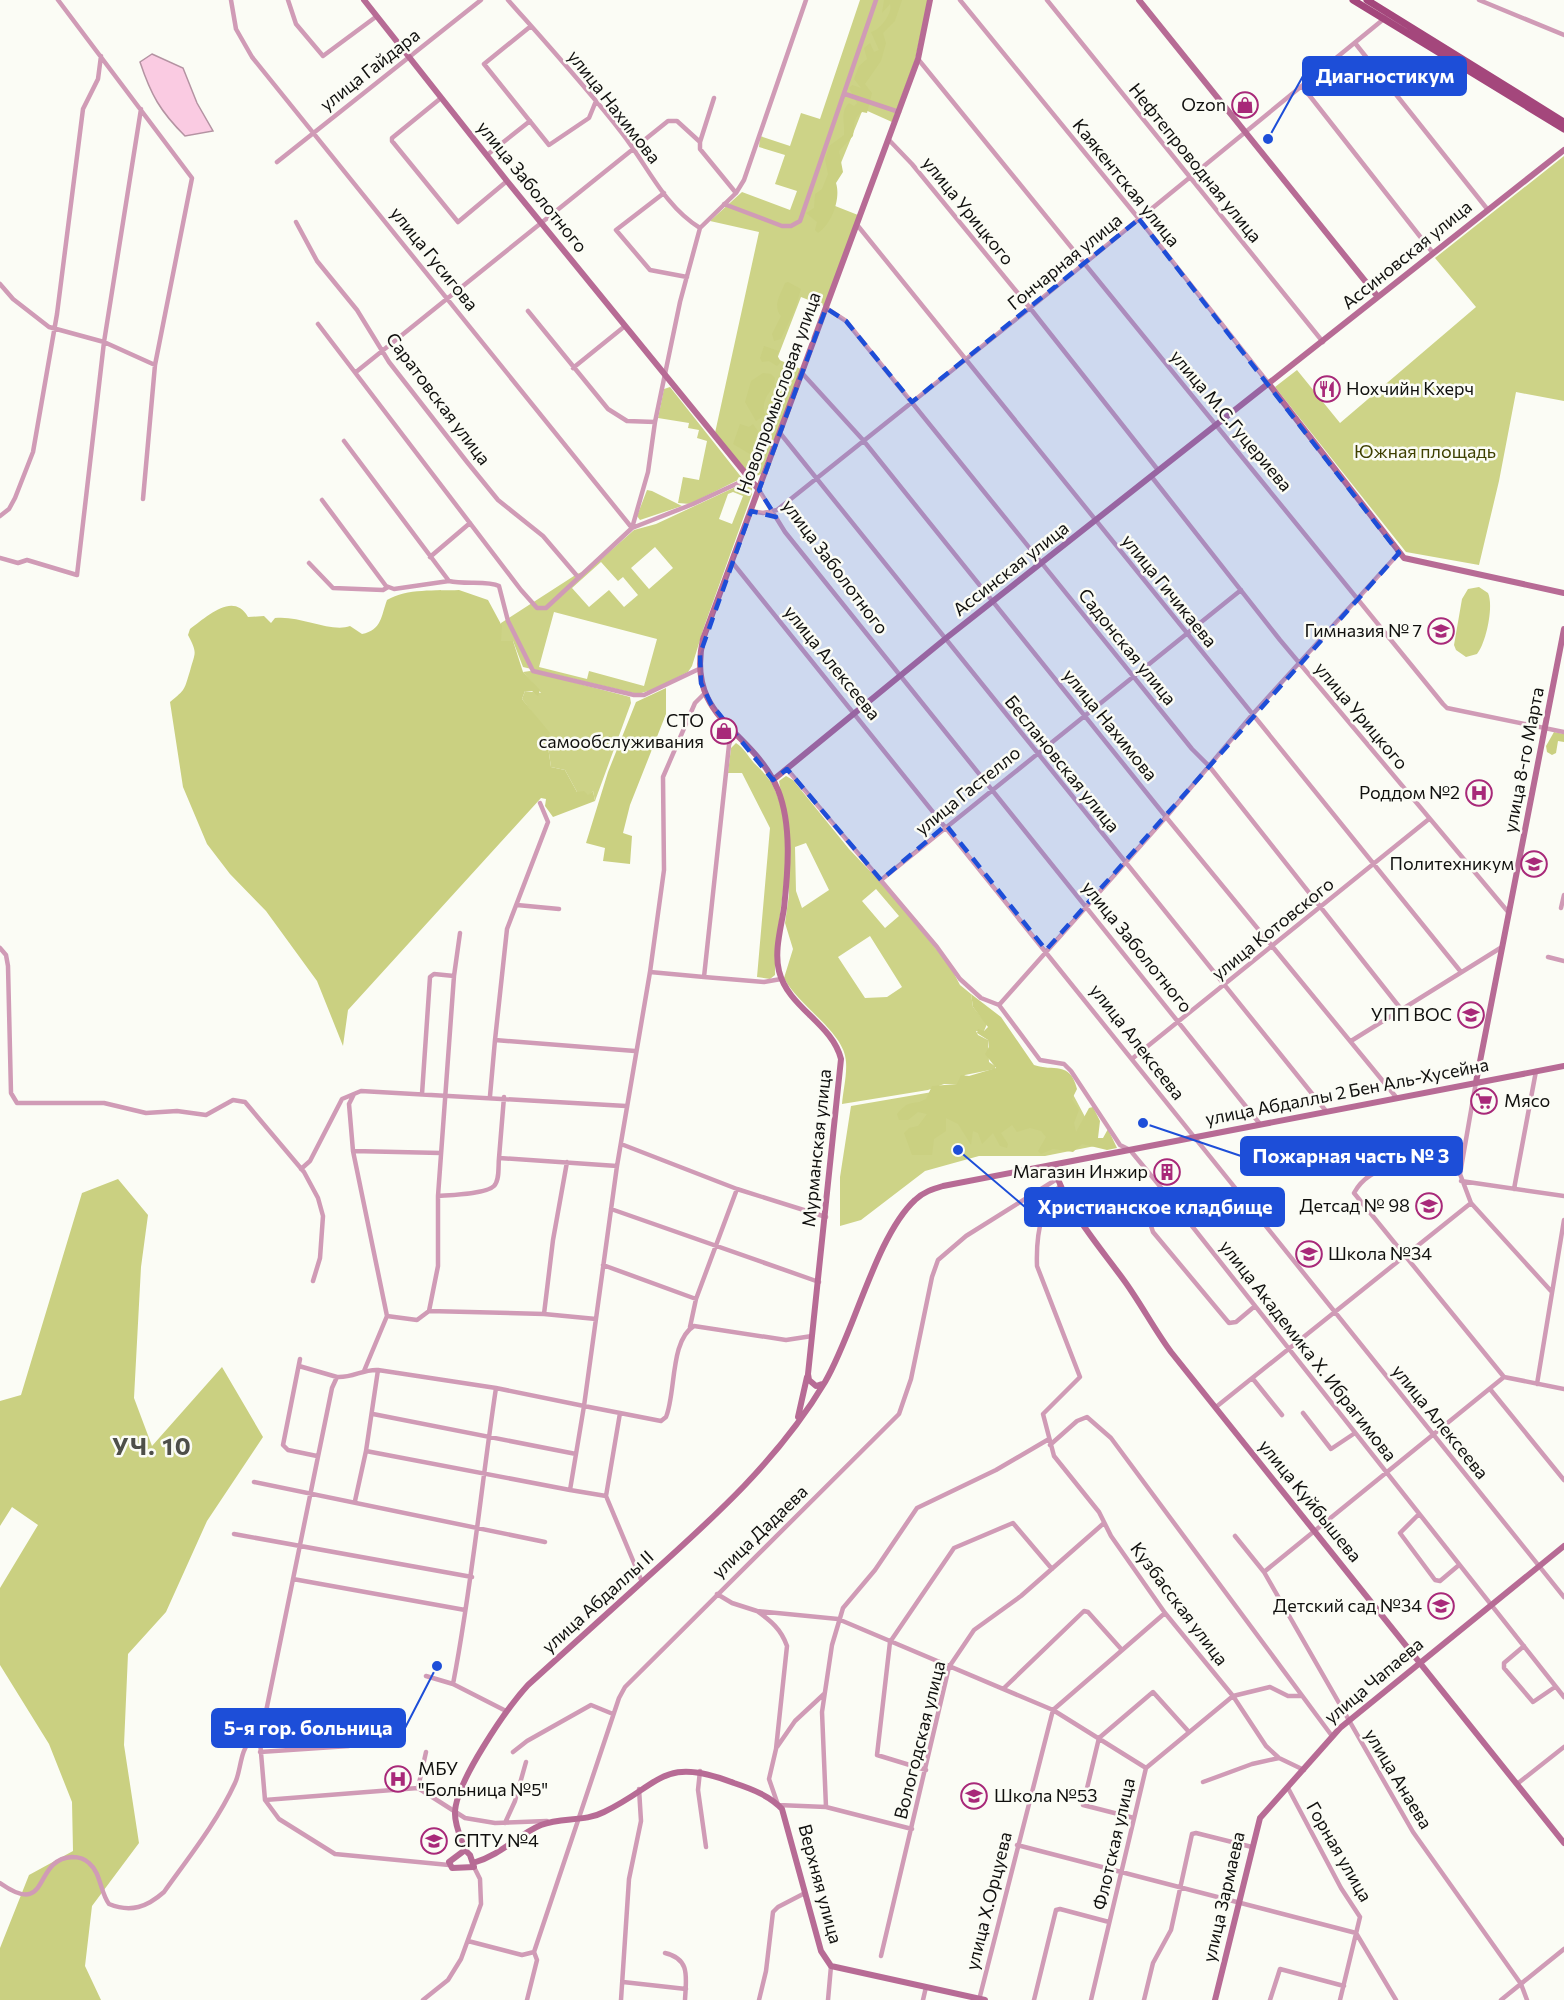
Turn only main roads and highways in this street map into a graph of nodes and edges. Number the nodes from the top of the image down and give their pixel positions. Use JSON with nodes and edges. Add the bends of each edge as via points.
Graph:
{"nodes":[{"id":1,"x":1353,"y":0,"type":"edge"},
{"id":2,"x":1367,"y":0,"type":"edge"},
{"id":3,"x":1386,"y":16,"type":"junction"},
{"id":4,"x":1564,"y":122,"type":"edge"},
{"id":5,"x":1564,"y":129,"type":"edge"}],
"edges":[{"from":1,"to":3,"type":"main road"},
{"from":2,"to":3,"type":"main road"},
{"from":3,"to":4,"type":"main road"},
{"from":3,"to":5,"type":"main road"}]}
